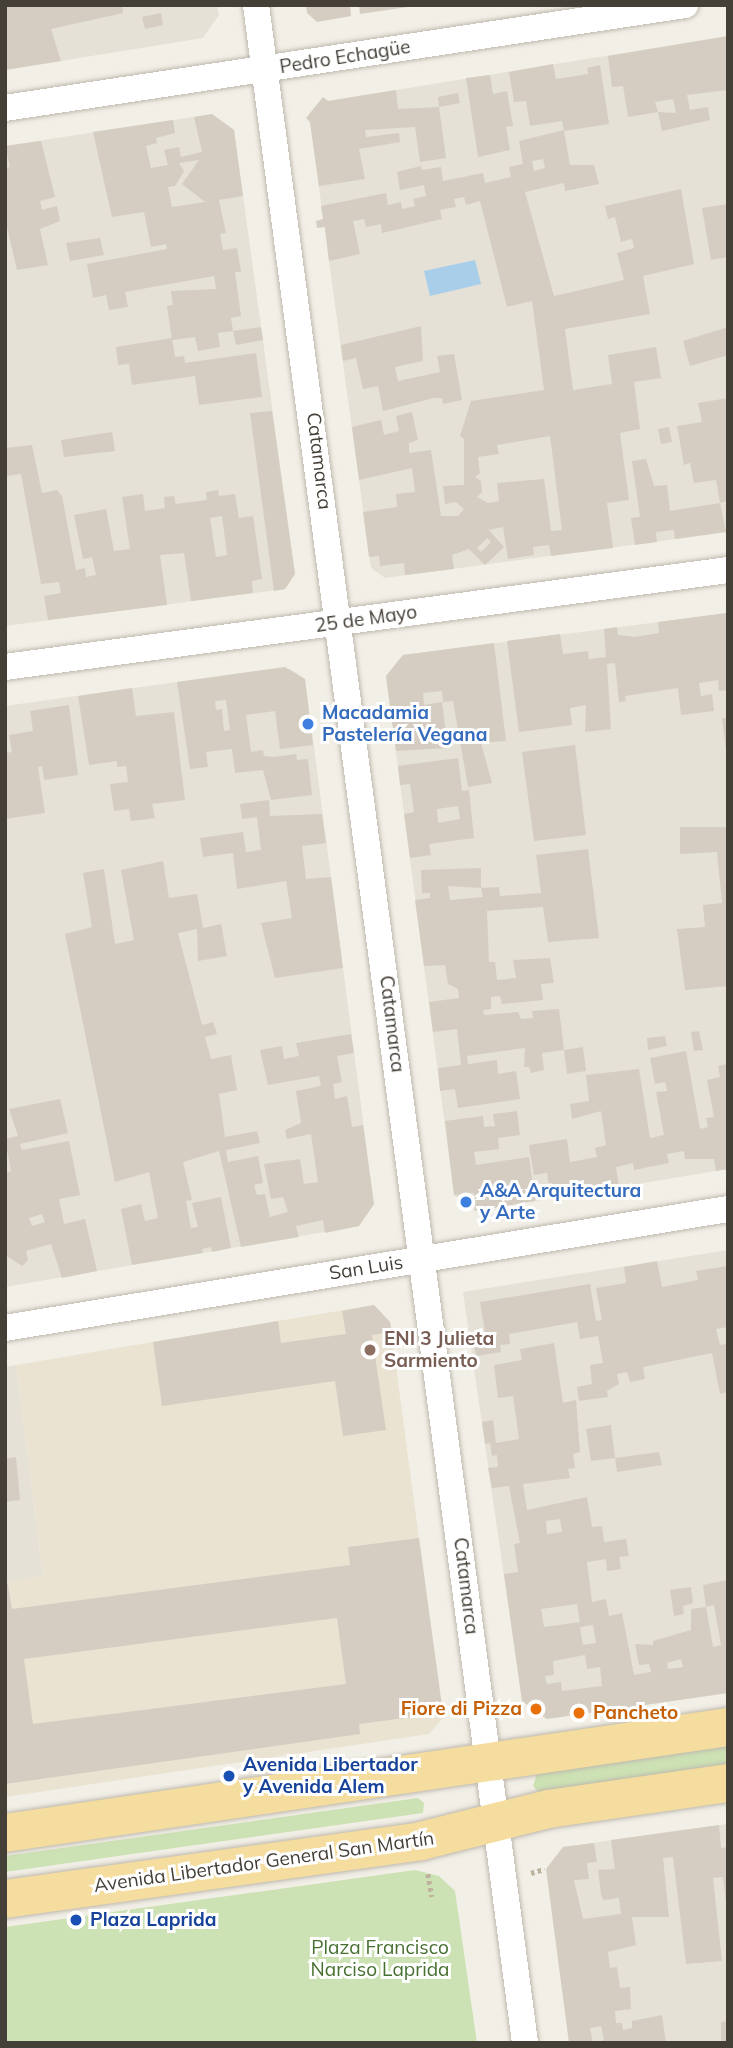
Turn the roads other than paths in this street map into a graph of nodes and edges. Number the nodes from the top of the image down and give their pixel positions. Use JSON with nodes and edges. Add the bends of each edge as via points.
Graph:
{"nodes":[{"id":1,"x":256,"y":5,"type":"edge"},
{"id":2,"x":685,"y":5,"type":"edge"},
{"id":3,"x":266,"y":69,"type":"junction"},
{"id":4,"x":5,"y":108,"type":"edge"},
{"id":5,"x":728,"y":570,"type":"edge"},
{"id":6,"x":340,"y":622,"type":"junction"},
{"id":7,"x":5,"y":667,"type":"edge"},
{"id":8,"x":728,"y":1209,"type":"edge"},
{"id":9,"x":423,"y":1259,"type":"junction"},
{"id":10,"x":5,"y":1328,"type":"edge"},
{"id":11,"x":728,"y":1727,"type":"edge"},
{"id":12,"x":489,"y":1763,"type":"junction"},
{"id":13,"x":728,"y":1783,"type":"edge"},
{"id":14,"x":496,"y":1822,"type":"junction"},
{"id":15,"x":5,"y":1833,"type":"edge"},
{"id":16,"x":5,"y":1899,"type":"edge"},
{"id":17,"x":524,"y":2043,"type":"edge"}],
"edges":[{"from":1,"to":3,"type":"street","name":"Catamarca"},
{"from":2,"to":3,"type":"street","name":"Pedro Echagüe"},
{"from":3,"to":4,"type":"street","name":"Pedro Echagüe"},
{"from":3,"to":6,"type":"street","name":"Catamarca"},
{"from":5,"to":6,"type":"street","name":"25 de Mayo"},
{"from":6,"to":7,"type":"street","name":"25 de Mayo"},
{"from":6,"to":9,"type":"street","name":"Catamarca"},
{"from":8,"to":9,"type":"street","name":"San Luis"},
{"from":9,"to":10,"type":"street","name":"San Luis"},
{"from":9,"to":12,"type":"street","name":"Catamarca"},
{"from":11,"to":12,"type":"main road"},
{"from":12,"to":14,"type":"street","name":"Catamarca"},
{"from":12,"to":15,"type":"main road"},
{"from":13,"to":14,"type":"main road","name":"Avenida Libertador General San Martín","via":[[548,1809]]},
{"from":14,"to":16,"type":"main road","name":"Avenida Libertador General San Martín","via":[[421,1841]]},
{"from":14,"to":17,"type":"street","name":"Catamarca"}]}
